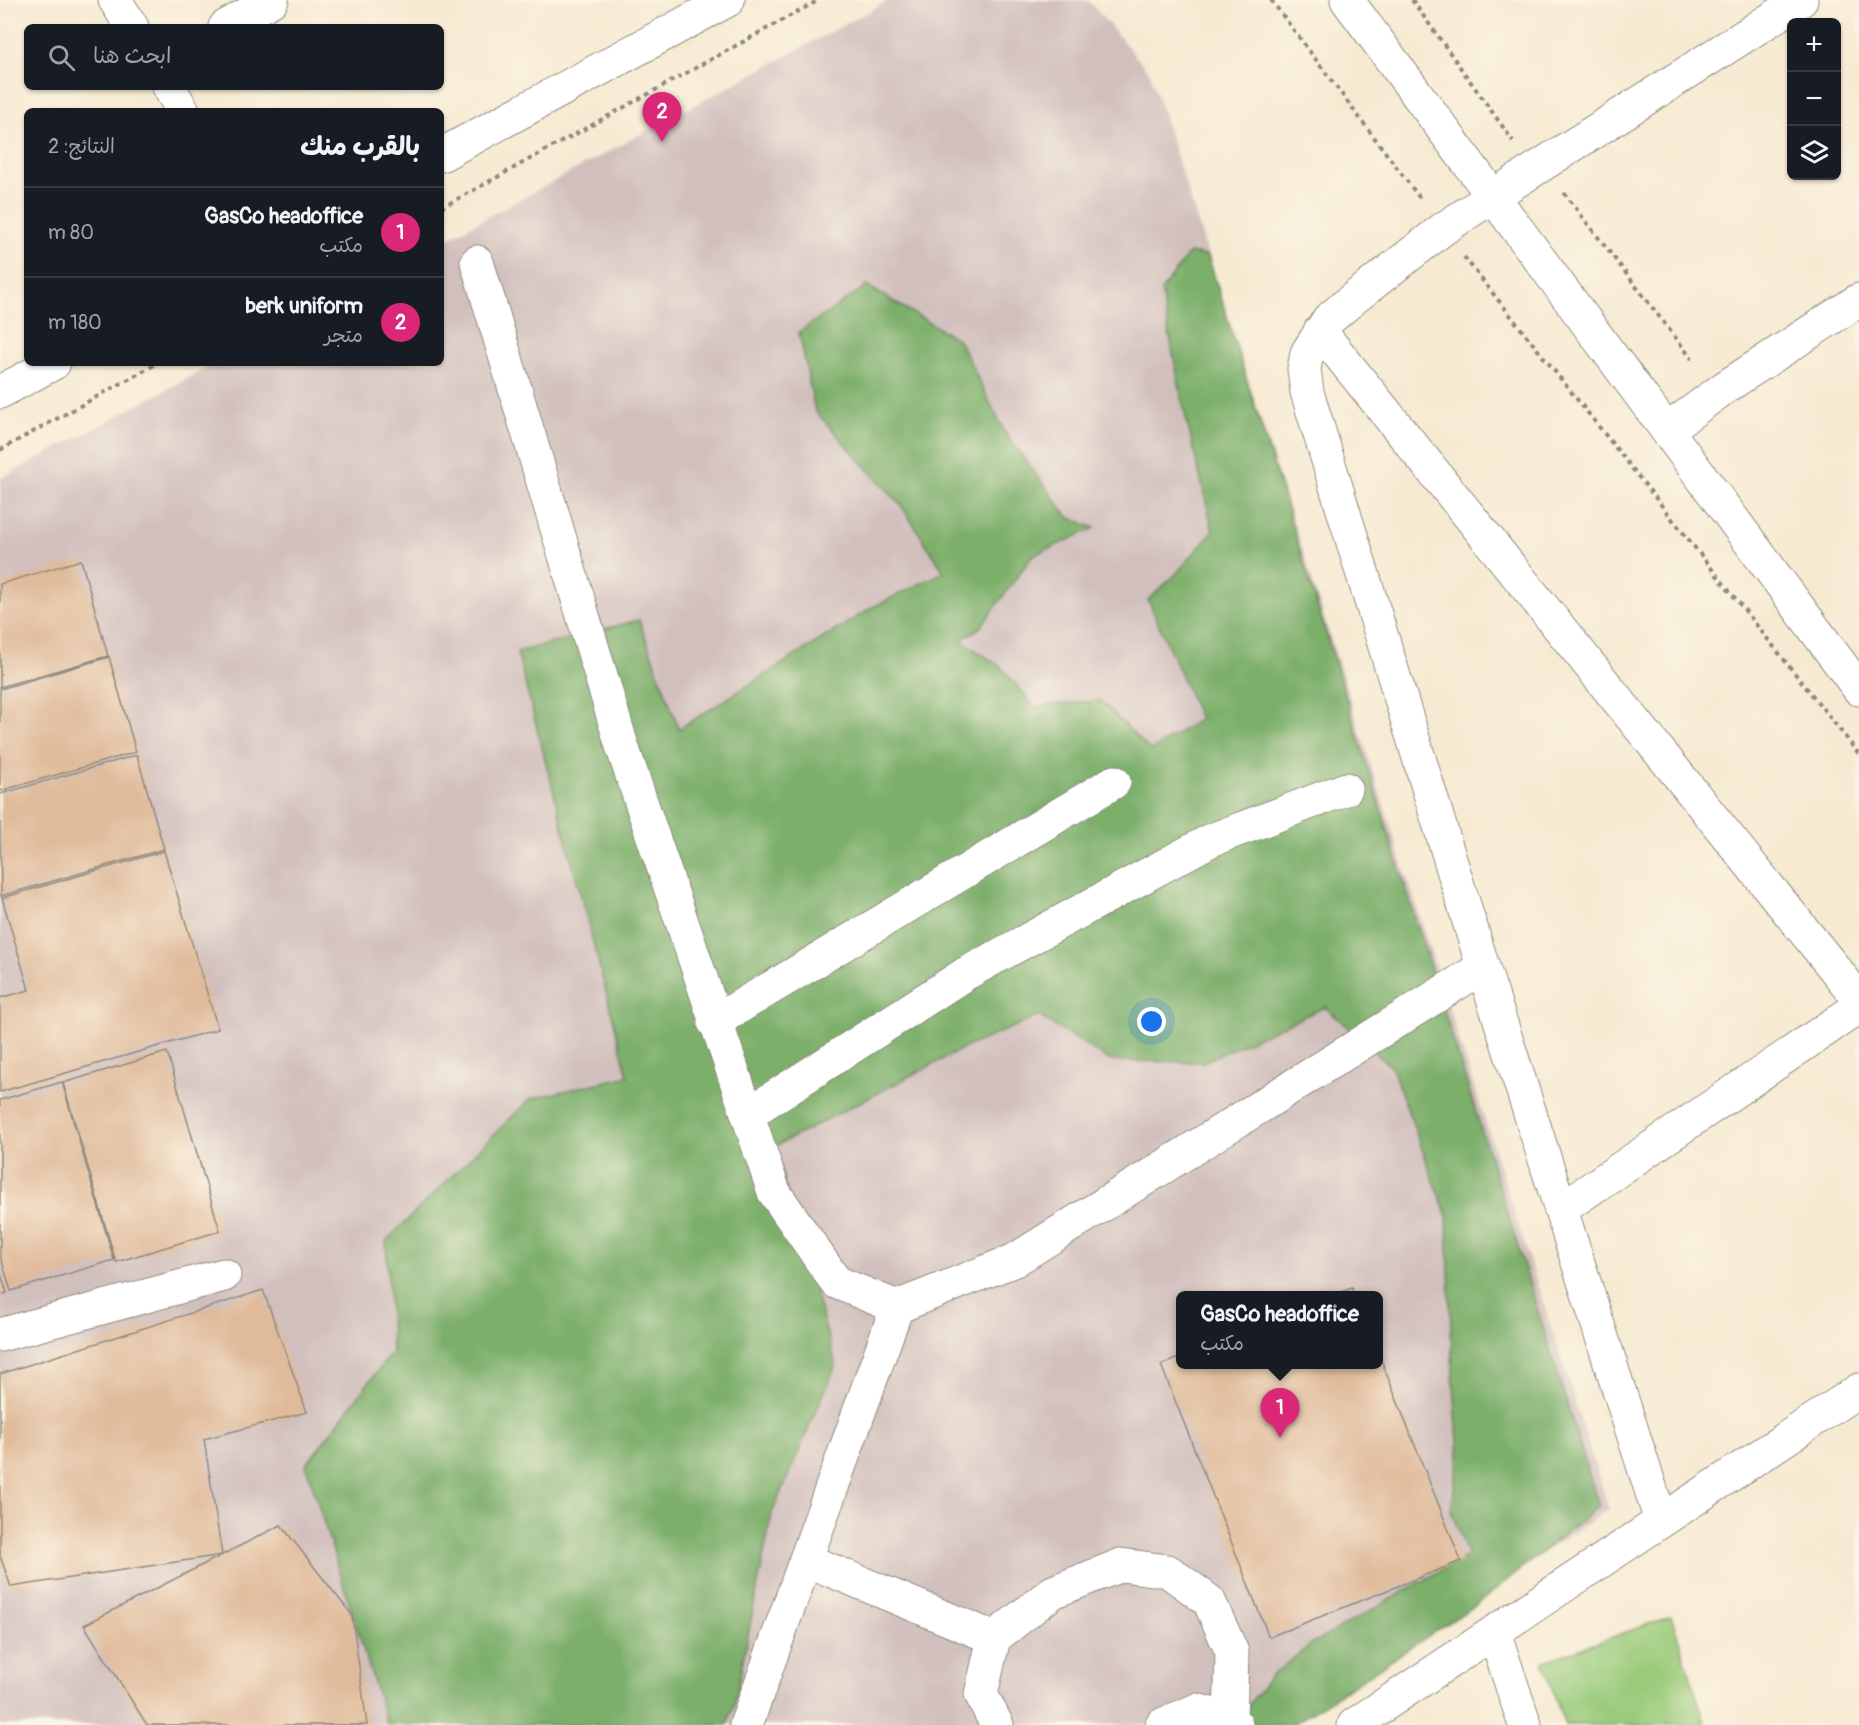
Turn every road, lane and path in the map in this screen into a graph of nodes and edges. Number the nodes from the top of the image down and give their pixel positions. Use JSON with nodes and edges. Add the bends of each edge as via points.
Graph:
{"nodes":[{"id":1,"x":115,"y":0,"type":"edge"},
{"id":2,"x":272,"y":0,"type":"edge"},
{"id":3,"x":728,"y":0,"type":"edge"},
{"id":4,"x":819,"y":0,"type":"edge"},
{"id":5,"x":1271,"y":0,"type":"edge"},
{"id":6,"x":1347,"y":0,"type":"edge"},
{"id":7,"x":1801,"y":0,"type":"edge"},
{"id":8,"x":130,"y":24,"type":"edge"},
{"id":9,"x":230,"y":24,"type":"edge"},
{"id":10,"x":171,"y":90,"type":"edge"},
{"id":11,"x":181,"y":108,"type":"edge"},
{"id":12,"x":444,"y":152,"type":"edge"},
{"id":13,"x":1493,"y":195,"type":"junction"},
{"id":14,"x":444,"y":206,"type":"edge"},
{"id":15,"x":1443,"y":229,"type":"junction"},
{"id":16,"x":477,"y":262,"type":"dead end"},
{"id":17,"x":1859,"y":300,"type":"edge"},
{"id":18,"x":1320,"y":331,"type":"junction"},
{"id":19,"x":48,"y":366,"type":"edge"},
{"id":20,"x":153,"y":366,"type":"edge"},
{"id":21,"x":0,"y":392,"type":"edge"},
{"id":22,"x":1667,"y":430,"type":"junction"},
{"id":23,"x":0,"y":450,"type":"edge"},
{"id":24,"x":1848,"y":653,"type":"edge"},
{"id":25,"x":1859,"y":689,"type":"edge"},
{"id":26,"x":1859,"y":754,"type":"edge"},
{"id":27,"x":1114,"y":782,"type":"dead end"},
{"id":28,"x":1346,"y":789,"type":"dead end"},
{"id":29,"x":1483,"y":968,"type":"junction"},
{"id":30,"x":1859,"y":999,"type":"edge"},
{"id":31,"x":1859,"y":1007,"type":"edge"},
{"id":32,"x":714,"y":1022,"type":"junction"},
{"id":33,"x":748,"y":1114,"type":"junction"},
{"id":34,"x":1561,"y":1209,"type":"junction"},
{"id":35,"x":224,"y":1275,"type":"dead end"},
{"id":36,"x":897,"y":1307,"type":"junction"},
{"id":37,"x":0,"y":1335,"type":"edge"},
{"id":38,"x":1859,"y":1390,"type":"edge"},
{"id":39,"x":1661,"y":1521,"type":"junction"},
{"id":40,"x":806,"y":1560,"type":"junction"},
{"id":41,"x":1494,"y":1632,"type":"junction"},
{"id":42,"x":994,"y":1638,"type":"junction"},
{"id":43,"x":1233,"y":1722,"type":"edge"},
{"id":44,"x":746,"y":1725,"type":"edge"},
{"id":45,"x":997,"y":1725,"type":"edge"},
{"id":46,"x":1162,"y":1725,"type":"edge"},
{"id":47,"x":1354,"y":1725,"type":"edge"},
{"id":48,"x":1525,"y":1725,"type":"edge"}],
"edges":[{"from":1,"to":8,"type":"street"},
{"from":2,"to":9,"type":"street"},
{"from":3,"to":12,"type":"street"},
{"from":4,"to":14,"type":"path"},
{"from":5,"to":15,"type":"path"},
{"from":6,"to":13,"type":"street"},
{"from":7,"to":13,"type":"street"},
{"from":10,"to":11,"type":"street"},
{"from":13,"to":15,"type":"street"},
{"from":13,"to":22,"type":"street"},
{"from":15,"to":18,"type":"street","via":[[1353,299]]},
{"from":15,"to":26,"type":"path"},
{"from":16,"to":32,"type":"street","via":[[622,746]]},
{"from":17,"to":22,"type":"street"},
{"from":18,"to":29,"type":"street","via":[[1307,353],[1307,392]]},
{"from":18,"to":30,"type":"street"},
{"from":19,"to":21,"type":"street"},
{"from":20,"to":23,"type":"path"},
{"from":22,"to":24,"type":"street"},
{"from":24,"to":25,"type":"street"},
{"from":27,"to":32,"type":"street"},
{"from":28,"to":33,"type":"street","via":[[1211,840],[965,974]]},
{"from":29,"to":34,"type":"street"},
{"from":29,"to":36,"type":"street","via":[[1015,1260]]},
{"from":31,"to":34,"type":"street"},
{"from":32,"to":33,"type":"street"},
{"from":33,"to":36,"type":"street","via":[[774,1192],[836,1282]]},
{"from":34,"to":39,"type":"street"},
{"from":35,"to":37,"type":"street"},
{"from":36,"to":40,"type":"street"},
{"from":38,"to":39,"type":"street"},
{"from":39,"to":41,"type":"street"},
{"from":40,"to":42,"type":"street"},
{"from":40,"to":44,"type":"street"},
{"from":41,"to":47,"type":"street"},
{"from":41,"to":48,"type":"street"},
{"from":42,"to":43,"type":"street","via":[[1053,1592],[1121,1565],[1168,1571],[1209,1601],[1232,1652]]},
{"from":42,"to":45,"type":"street","via":[[981,1695]]},
{"from":43,"to":46,"type":"street","via":[[1197,1710]]}]}
